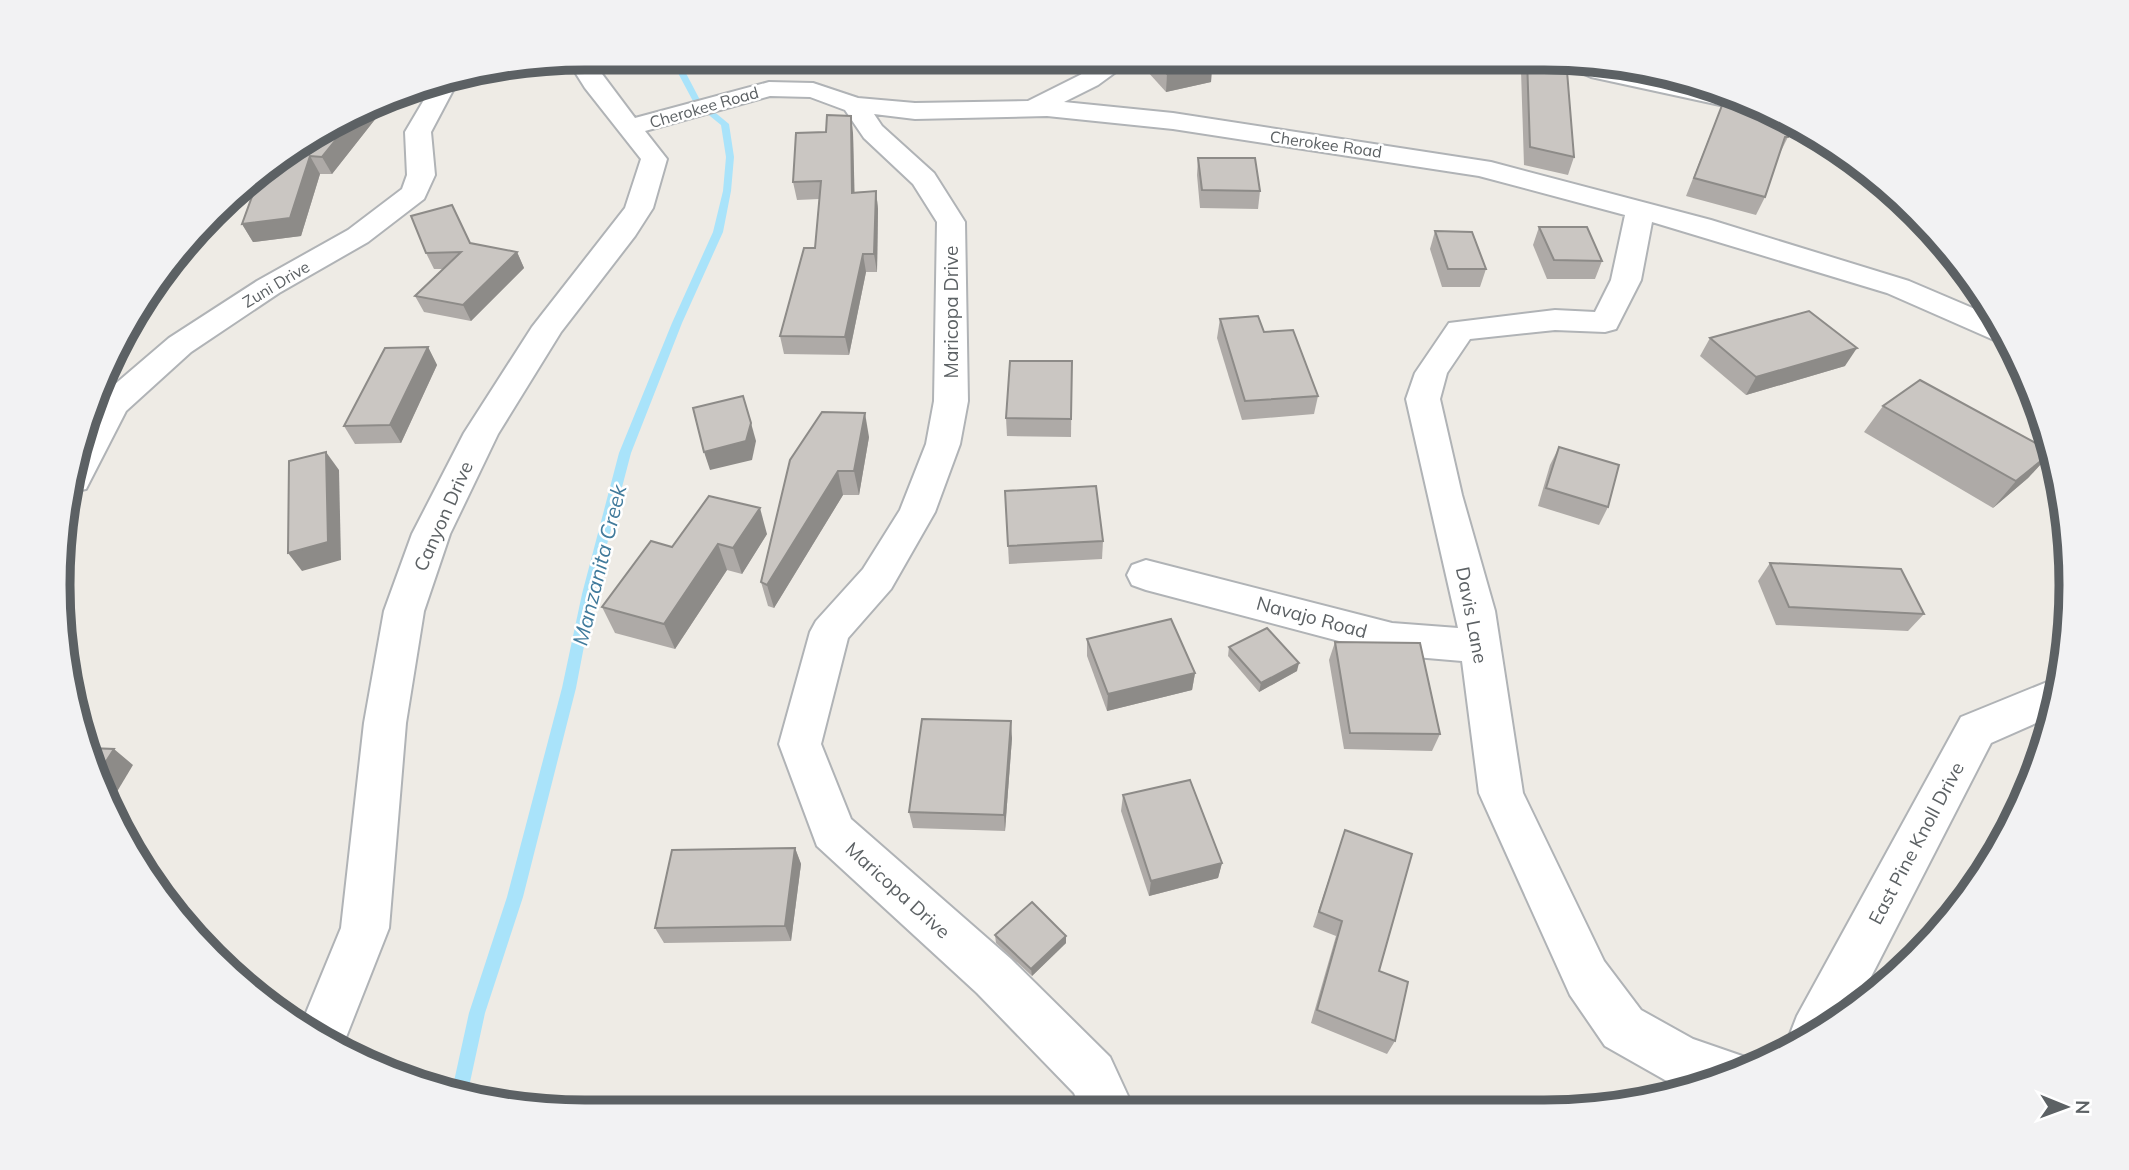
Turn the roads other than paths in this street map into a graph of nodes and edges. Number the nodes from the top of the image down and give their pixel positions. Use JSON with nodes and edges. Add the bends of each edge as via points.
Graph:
{"nodes":[{"id":1,"x":586,"y":70,"type":"edge"},
{"id":2,"x":1104,"y":70,"type":"edge"},
{"id":3,"x":1608,"y":74,"type":"edge"},
{"id":4,"x":1679,"y":89,"type":"edge"},
{"id":5,"x":442,"y":91,"type":"edge"},
{"id":6,"x":853,"y":105,"type":"junction"},
{"id":7,"x":1033,"y":108,"type":"junction"},
{"id":8,"x":630,"y":128,"type":"junction"},
{"id":9,"x":1640,"y":210,"type":"junction"},
{"id":10,"x":1981,"y":318,"type":"edge"},
{"id":11,"x":88,"y":450,"type":"edge"},
{"id":12,"x":1146,"y":575,"type":"dead end"},
{"id":13,"x":1479,"y":646,"type":"junction"},
{"id":14,"x":2045,"y":700,"type":"edge"},
{"id":15,"x":1824,"y":1017,"type":"edge"},
{"id":16,"x":324,"y":1029,"type":"edge"},
{"id":17,"x":1714,"y":1071,"type":"edge"},
{"id":18,"x":1104,"y":1100,"type":"edge"}],
"edges":[{"from":1,"to":8,"type":"street","name":"Canyon Drive"},
{"from":2,"to":7,"type":"street"},
{"from":3,"to":4,"type":"street"},
{"from":5,"to":11,"type":"street","name":"Zuni Drive","via":[[418,132],[421,175],[414,193],[358,236],[268,287],[180,345],[112,405]]},
{"from":6,"to":7,"type":"street","name":"Cherokee Road","via":[[915,111]]},
{"from":6,"to":8,"type":"street","name":"Cherokee Road","via":[[813,90],[769,89]]},
{"from":6,"to":18,"type":"street","name":"Maricopa Drive","via":[[873,132],[924,179],[951,222],[951,401],[943,444],[917,512],[877,579],[830,632],[800,744],[833,832],[1014,996],[1092,1075]]},
{"from":7,"to":9,"type":"street","name":"Cherokee Road","via":[[1173,121],[1371,149],[1481,168]]},
{"from":8,"to":16,"type":"street","name":"Canyon Drive","via":[[654,159],[639,208],[548,327],[481,433],[431,534],[404,611],[386,723],[365,928]]},
{"from":9,"to":10,"type":"street","name":"Cherokee Road","via":[[1898,287]]},
{"from":9,"to":13,"type":"street","name":"Davis Lane","via":[[1626,280],[1605,322],[1555,320],[1460,330],[1431,373],[1423,399],[1475,611]]},
{"from":12,"to":13,"type":"street","name":"Navajo Road","via":[[1392,639]]},
{"from":13,"to":17,"type":"street","name":"Davis Lane","via":[[1501,793],[1587,978],[1623,1028],[1683,1062]]},
{"from":14,"to":15,"type":"street","name":"East Pine Knoll Drive","via":[[1976,730]]}]}
